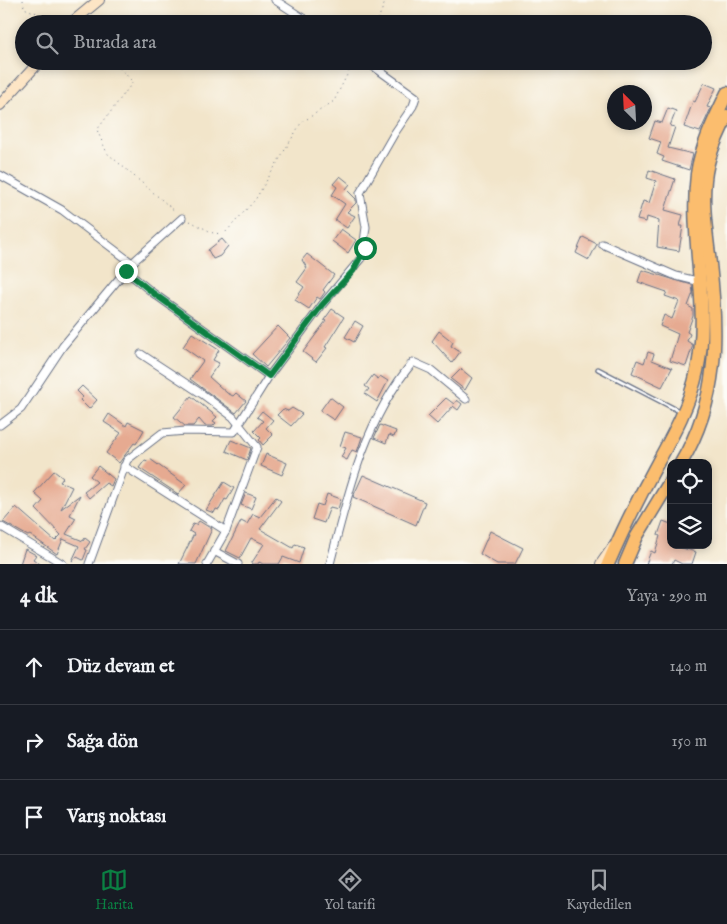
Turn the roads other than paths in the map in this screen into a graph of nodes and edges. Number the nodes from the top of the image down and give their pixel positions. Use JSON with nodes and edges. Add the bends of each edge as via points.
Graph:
{"nodes":[{"id":1,"x":99,"y":0,"type":"edge"},
{"id":2,"x":274,"y":0,"type":"edge"},
{"id":3,"x":81,"y":15,"type":"edge"},
{"id":4,"x":298,"y":15,"type":"edge"},
{"id":5,"x":32,"y":70,"type":"edge"},
{"id":6,"x":378,"y":70,"type":"edge"},
{"id":7,"x":727,"y":92,"type":"edge"},
{"id":8,"x":0,"y":105,"type":"edge"},
{"id":9,"x":727,"y":116,"type":"edge"},
{"id":10,"x":0,"y":175,"type":"edge"},
{"id":11,"x":182,"y":218,"type":"road end"},
{"id":12,"x":602,"y":244,"type":"dead end"},
{"id":13,"x":132,"y":263,"type":"junction"},
{"id":14,"x":126,"y":271,"type":"junction"},
{"id":15,"x":701,"y":282,"type":"junction"},
{"id":16,"x":141,"y":354,"type":"dead end"},
{"id":17,"x":598,"y":369,"type":"dead end"},
{"id":18,"x":269,"y":376,"type":"junction"},
{"id":19,"x":466,"y":399,"type":"dead end"},
{"id":20,"x":683,"y":414,"type":"junction"},
{"id":21,"x":240,"y":424,"type":"junction"},
{"id":22,"x":0,"y":425,"type":"edge"},
{"id":23,"x":683,"y":459,"type":"edge"},
{"id":24,"x":124,"y":466,"type":"junction"},
{"id":25,"x":667,"y":487,"type":"edge"},
{"id":26,"x":0,"y":526,"type":"edge"},
{"id":27,"x":226,"y":531,"type":"junction"},
{"id":28,"x":617,"y":543,"type":"junction"},
{"id":29,"x":214,"y":551,"type":"junction"},
{"id":30,"x":63,"y":564,"type":"edge"},
{"id":31,"x":89,"y":564,"type":"edge"},
{"id":32,"x":207,"y":564,"type":"edge"},
{"id":33,"x":238,"y":564,"type":"edge"},
{"id":34,"x":330,"y":564,"type":"edge"},
{"id":35,"x":601,"y":564,"type":"edge"},
{"id":36,"x":608,"y":564,"type":"edge"},
{"id":37,"x":625,"y":564,"type":"edge"}],
"edges":[{"from":1,"to":3,"type":"street"},
{"from":2,"to":4,"type":"street"},
{"from":5,"to":8,"type":"street"},
{"from":6,"to":18,"type":"street","via":[[416,97],[360,193],[366,227],[362,257]]},
{"from":7,"to":15,"type":"highway","via":[[697,173],[696,234]]},
{"from":9,"to":23,"type":"highway","via":[[710,155],[705,180],[712,280],[713,369],[701,426]]},
{"from":10,"to":13,"type":"street","via":[[62,210]]},
{"from":11,"to":13,"type":"street"},
{"from":12,"to":15,"type":"street","via":[[676,276]]},
{"from":13,"to":14,"type":"street"},
{"from":14,"to":18,"type":"street"},
{"from":14,"to":22,"type":"street","via":[[63,346],[21,409]]},
{"from":15,"to":20,"type":"highway","via":[[702,341],[697,372]]},
{"from":16,"to":21,"type":"street","via":[[202,394]]},
{"from":17,"to":20,"type":"lane"},
{"from":18,"to":21,"type":"street"},
{"from":19,"to":34,"type":"street","via":[[431,370],[413,362],[375,420],[356,471]]},
{"from":20,"to":28,"type":"highway"},
{"from":21,"to":24,"type":"street","via":[[234,432],[162,433],[133,454]]},
{"from":21,"to":27,"type":"street","via":[[257,446]]},
{"from":24,"to":27,"type":"street"},
{"from":24,"to":31,"type":"street"},
{"from":25,"to":37,"type":"highway","via":[[637,536]]},
{"from":26,"to":30,"type":"street"},
{"from":27,"to":29,"type":"street"},
{"from":28,"to":35,"type":"street"},
{"from":28,"to":36,"type":"highway"},
{"from":29,"to":32,"type":"street"},
{"from":29,"to":33,"type":"street"}]}
